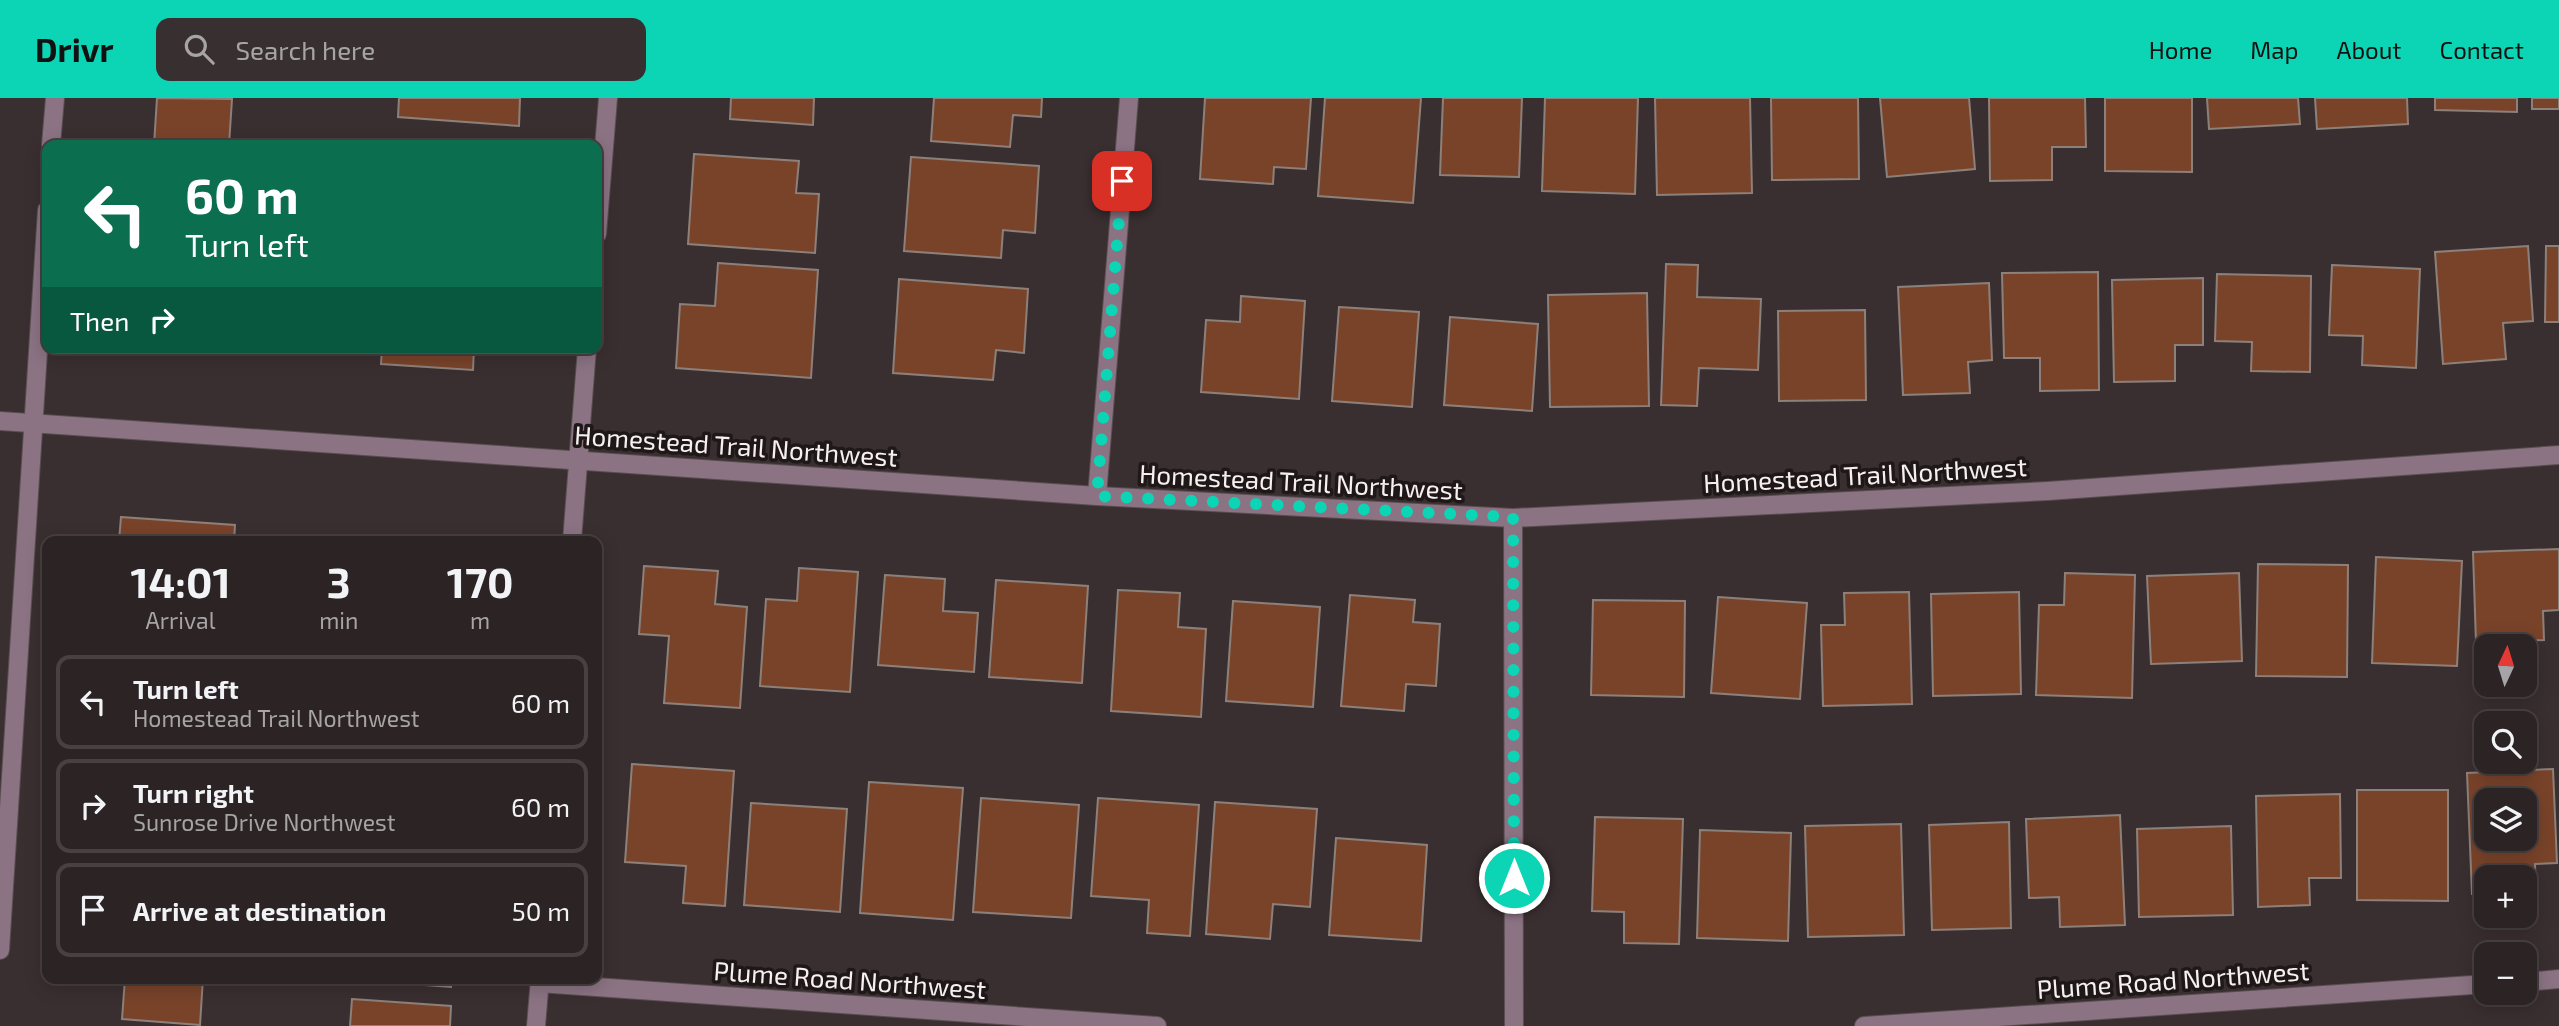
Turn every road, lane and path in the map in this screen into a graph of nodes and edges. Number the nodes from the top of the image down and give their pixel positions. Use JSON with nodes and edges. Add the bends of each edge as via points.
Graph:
{"nodes":[{"id":1,"x":55,"y":98,"type":"edge"},
{"id":2,"x":608,"y":98,"type":"edge"},
{"id":3,"x":1129,"y":98,"type":"edge"},
{"id":4,"x":51,"y":140,"type":"edge"},
{"id":5,"x":602,"y":172,"type":"edge"},
{"id":6,"x":42,"y":292,"type":"edge"},
{"id":7,"x":587,"y":354,"type":"edge"},
{"id":8,"x":0,"y":421,"type":"edge"},
{"id":9,"x":34,"y":423,"type":"junction"},
{"id":10,"x":2559,"y":455,"type":"edge"},
{"id":11,"x":578,"y":461,"type":"junction"},
{"id":12,"x":1097,"y":496,"type":"junction"},
{"id":13,"x":1513,"y":517,"type":"junction"},
{"id":14,"x":572,"y":536,"type":"edge"},
{"id":15,"x":0,"y":950,"type":"edge"},
{"id":16,"x":2559,"y":979,"type":"edge"},
{"id":17,"x":2537,"y":981,"type":"edge"},
{"id":18,"x":540,"y":984,"type":"edge"},
{"id":19,"x":581,"y":984,"type":"edge"},
{"id":20,"x":2474,"y":985,"type":"edge"},
{"id":21,"x":537,"y":1026,"type":"edge"},
{"id":22,"x":1157,"y":1026,"type":"edge"},
{"id":23,"x":1514,"y":1026,"type":"edge"},
{"id":24,"x":1864,"y":1026,"type":"edge"}],
"edges":[{"from":1,"to":4,"type":"street"},
{"from":2,"to":5,"type":"street"},
{"from":3,"to":12,"type":"street"},
{"from":6,"to":9,"type":"street"},
{"from":7,"to":11,"type":"street"},
{"from":8,"to":9,"type":"street","name":"Homestead Trail Northwest"},
{"from":9,"to":11,"type":"street","name":"Homestead Trail Northwest"},
{"from":9,"to":15,"type":"street"},
{"from":10,"to":13,"type":"street","name":"Homestead Trail Northwest","via":[[2048,491]]},
{"from":11,"to":12,"type":"street","name":"Homestead Trail Northwest"},
{"from":11,"to":14,"type":"street"},
{"from":12,"to":13,"type":"street","name":"Homestead Trail Northwest"},
{"from":13,"to":23,"type":"street"},
{"from":16,"to":17,"type":"street"},
{"from":18,"to":21,"type":"street"},
{"from":19,"to":22,"type":"street","name":"Plume Road Northwest"},
{"from":20,"to":24,"type":"street","name":"Plume Road Northwest"}]}
